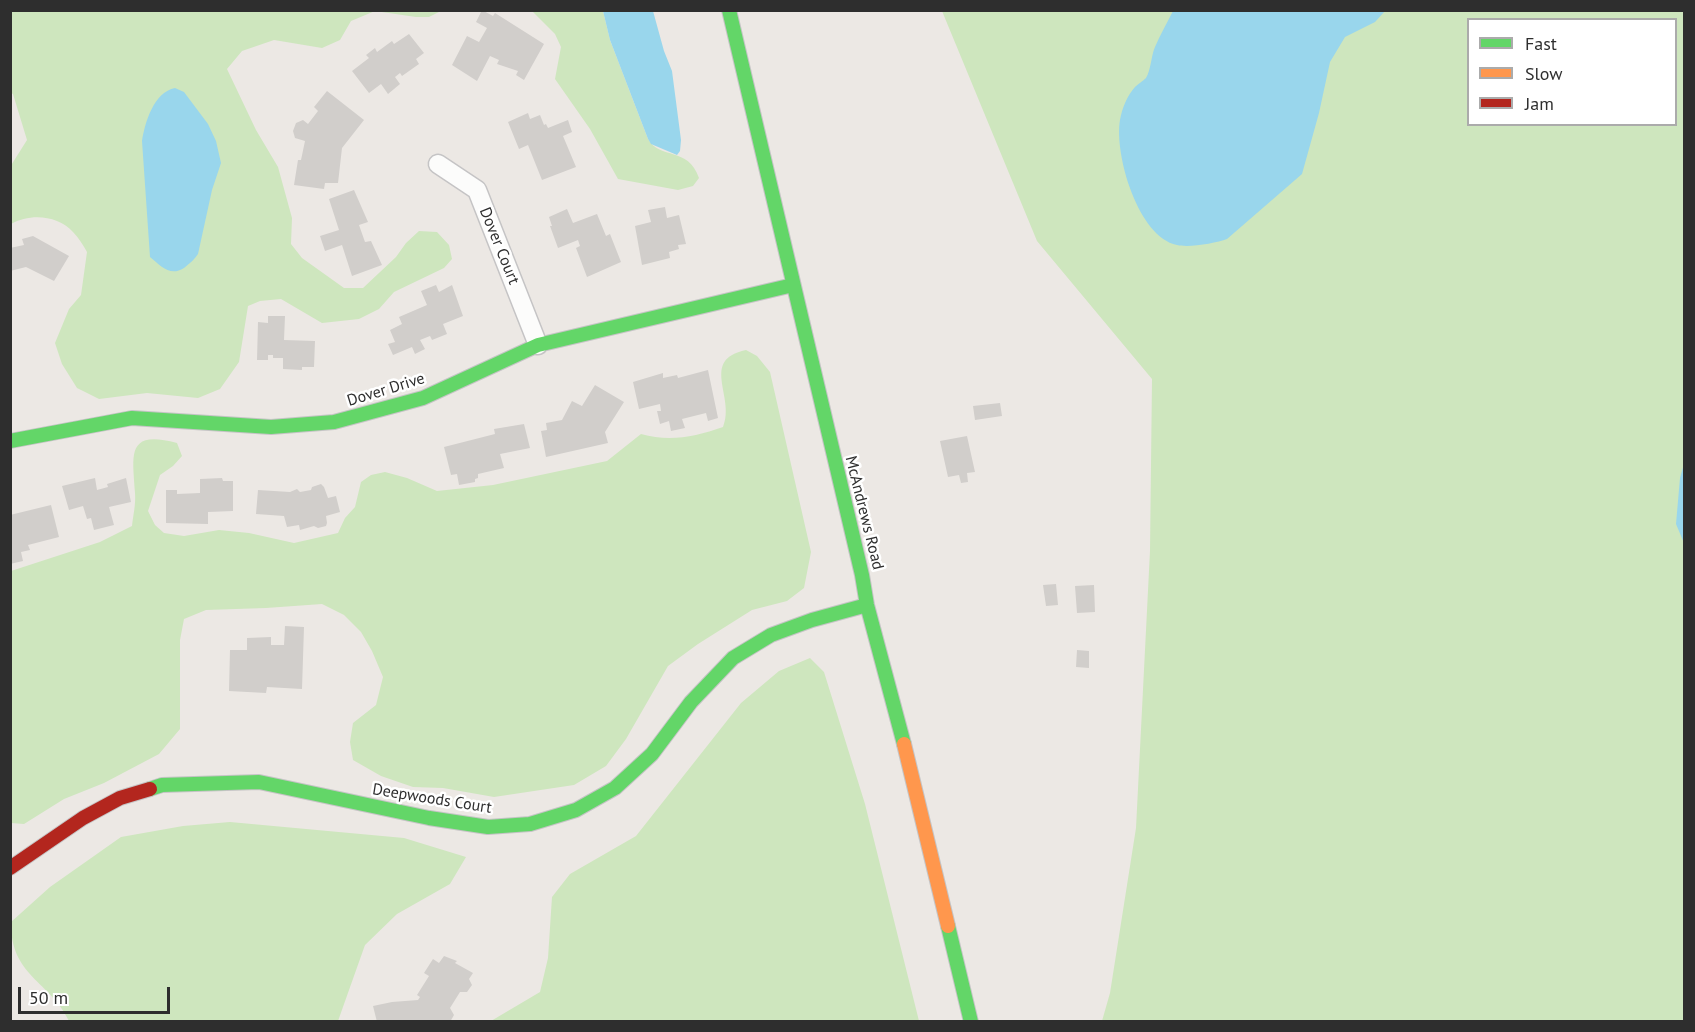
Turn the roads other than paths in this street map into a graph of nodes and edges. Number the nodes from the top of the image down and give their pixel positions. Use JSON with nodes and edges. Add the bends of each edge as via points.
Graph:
{"nodes":[{"id":1,"x":729,"y":10,"type":"edge"},
{"id":2,"x":438,"y":164,"type":"dead end"},
{"id":3,"x":793,"y":285,"type":"junction"},
{"id":4,"x":538,"y":345,"type":"junction"},
{"id":5,"x":10,"y":441,"type":"edge"},
{"id":6,"x":867,"y":605,"type":"junction"},
{"id":7,"x":10,"y":868,"type":"edge"},
{"id":8,"x":971,"y":1022,"type":"edge"}],
"edges":[{"from":1,"to":3,"type":"street","name":"McAndrews Road"},
{"from":2,"to":4,"type":"street","name":"Dover Court","via":[[477,190]]},
{"from":3,"to":4,"type":"street","name":"Dover Drive"},
{"from":3,"to":6,"type":"street","name":"McAndrews Road"},
{"from":4,"to":5,"type":"street","name":"Dover Drive","via":[[423,398],[334,423],[271,427],[132,418]]},
{"from":6,"to":7,"type":"street","name":"Deepwoods Court","via":[[771,635],[733,658],[691,702],[652,754],[615,788],[576,810],[530,824],[488,827],[259,782],[162,785],[120,798],[83,818]]},
{"from":6,"to":8,"type":"street","name":"McAndrews Road"}]}
